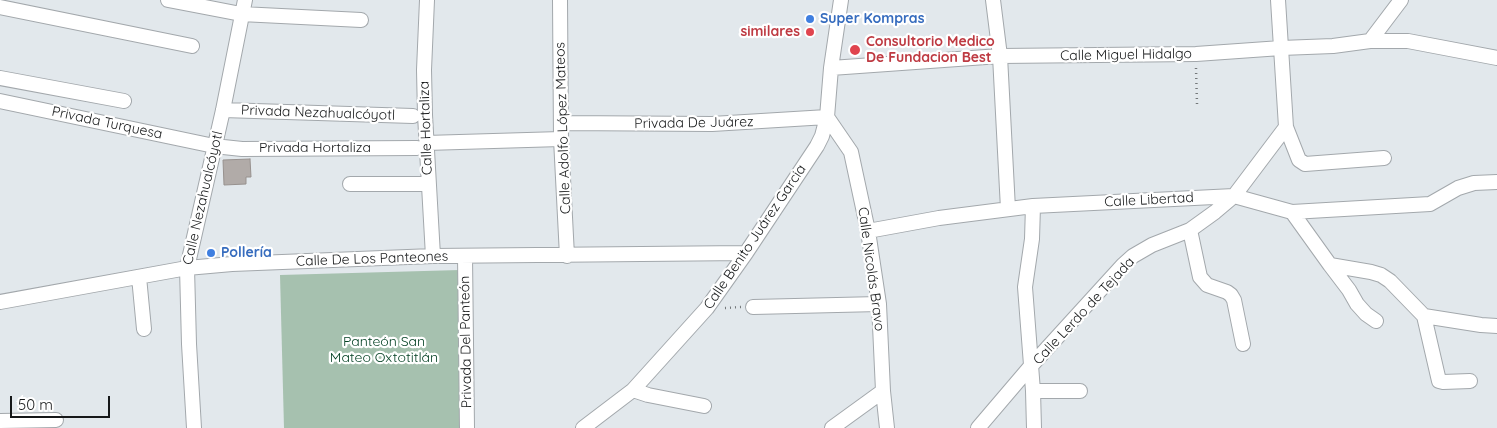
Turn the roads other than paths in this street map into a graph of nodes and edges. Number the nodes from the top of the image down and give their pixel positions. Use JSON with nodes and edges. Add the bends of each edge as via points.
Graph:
{"nodes":[{"id":1,"x":168,"y":0,"type":"edge"},
{"id":2,"x":245,"y":0,"type":"edge"},
{"id":3,"x":427,"y":0,"type":"edge"},
{"id":4,"x":560,"y":0,"type":"edge"},
{"id":5,"x":841,"y":0,"type":"edge"},
{"id":6,"x":993,"y":0,"type":"edge"},
{"id":7,"x":1278,"y":0,"type":"edge"},
{"id":8,"x":1401,"y":0,"type":"edge"},
{"id":9,"x":0,"y":7,"type":"edge"},
{"id":10,"x":241,"y":14,"type":"junction"},
{"id":11,"x":362,"y":20,"type":"dead end"},
{"id":12,"x":1370,"y":41,"type":"junction"},
{"id":13,"x":192,"y":46,"type":"dead end"},
{"id":14,"x":1282,"y":48,"type":"junction"},
{"id":15,"x":1000,"y":56,"type":"junction"},
{"id":16,"x":1497,"y":58,"type":"edge"},
{"id":17,"x":831,"y":68,"type":"junction"},
{"id":18,"x":0,"y":78,"type":"edge"},
{"id":19,"x":0,"y":101,"type":"edge"},
{"id":20,"x":124,"y":101,"type":"dead end"},
{"id":21,"x":223,"y":110,"type":"junction"},
{"id":22,"x":413,"y":116,"type":"dead end"},
{"id":23,"x":827,"y":117,"type":"junction"},
{"id":24,"x":561,"y":124,"type":"junction"},
{"id":25,"x":1286,"y":127,"type":"junction"},
{"id":26,"x":561,"y":139,"type":"junction"},
{"id":27,"x":214,"y":146,"type":"junction"},
{"id":28,"x":422,"y":146,"type":"junction"},
{"id":29,"x":1384,"y":158,"type":"dead end"},
{"id":30,"x":1497,"y":182,"type":"edge"},
{"id":31,"x":350,"y":184,"type":"dead end"},
{"id":32,"x":428,"y":184,"type":"junction"},
{"id":33,"x":1234,"y":196,"type":"junction"},
{"id":34,"x":1033,"y":206,"type":"junction"},
{"id":35,"x":1008,"y":209,"type":"junction"},
{"id":36,"x":1292,"y":212,"type":"junction"},
{"id":37,"x":1190,"y":230,"type":"junction"},
{"id":38,"x":868,"y":231,"type":"junction"},
{"id":39,"x":746,"y":253,"type":"junction"},
{"id":40,"x":433,"y":256,"type":"junction"},
{"id":41,"x":465,"y":256,"type":"junction"},
{"id":42,"x":567,"y":256,"type":"junction"},
{"id":43,"x":1330,"y":265,"type":"junction"},
{"id":44,"x":187,"y":268,"type":"junction"},
{"id":45,"x":139,"y":276,"type":"junction"},
{"id":46,"x":0,"y":302,"type":"edge"},
{"id":47,"x":878,"y":304,"type":"junction"},
{"id":48,"x":753,"y":307,"type":"road end"},
{"id":49,"x":1424,"y":316,"type":"junction"},
{"id":50,"x":1376,"y":321,"type":"dead end"},
{"id":51,"x":1497,"y":326,"type":"edge"},
{"id":52,"x":144,"y":329,"type":"dead end"},
{"id":53,"x":1243,"y":344,"type":"dead end"},
{"id":54,"x":1030,"y":367,"type":"junction"},
{"id":55,"x":1470,"y":381,"type":"dead end"},
{"id":56,"x":633,"y":390,"type":"junction"},
{"id":57,"x":883,"y":391,"type":"junction"},
{"id":58,"x":1033,"y":391,"type":"junction"},
{"id":59,"x":1080,"y":391,"type":"dead end"},
{"id":60,"x":704,"y":406,"type":"dead end"},
{"id":61,"x":56,"y":420,"type":"dead end"},
{"id":62,"x":0,"y":421,"type":"edge"},
{"id":63,"x":194,"y":428,"type":"edge"},
{"id":64,"x":467,"y":428,"type":"edge"},
{"id":65,"x":583,"y":428,"type":"edge"},
{"id":66,"x":832,"y":428,"type":"edge"},
{"id":67,"x":886,"y":428,"type":"edge"},
{"id":68,"x":978,"y":428,"type":"edge"},
{"id":69,"x":1034,"y":428,"type":"edge"}],
"edges":[{"from":1,"to":10,"type":"street"},
{"from":2,"to":10,"type":"street","name":"Calle Nezahualcóyotl"},
{"from":3,"to":28,"type":"street","name":"Calle Hortaliza"},
{"from":4,"to":24,"type":"street","name":"Calle Adolfo López Mateos"},
{"from":5,"to":17,"type":"street","name":"Calle Benito Juárez Garcia"},
{"from":6,"to":15,"type":"street"},
{"from":7,"to":14,"type":"street"},
{"from":8,"to":12,"type":"street"},
{"from":9,"to":13,"type":"street"},
{"from":10,"to":11,"type":"street"},
{"from":10,"to":21,"type":"street","name":"Calle Nezahualcóyotl"},
{"from":12,"to":14,"type":"street","name":"Calle Miguel Hidalgo"},
{"from":12,"to":16,"type":"street","name":"Calle Miguel Hidalgo","via":[[1408,41]]},
{"from":14,"to":15,"type":"street","name":"Calle Miguel Hidalgo","via":[[1196,54]]},
{"from":14,"to":25,"type":"street"},
{"from":15,"to":17,"type":"street","name":"Calle Miguel Hidalgo"},
{"from":15,"to":35,"type":"street"},
{"from":17,"to":23,"type":"street","name":"Calle Benito Juárez Garcia"},
{"from":18,"to":20,"type":"street"},
{"from":19,"to":27,"type":"street","name":"Privada Turquesa"},
{"from":21,"to":22,"type":"street","name":"Privada Nezahualcóyotl"},
{"from":21,"to":27,"type":"street","name":"Calle Nezahualcóyotl"},
{"from":23,"to":24,"type":"street","name":"Privada De Juárez","via":[[712,124]]},
{"from":23,"to":38,"type":"street","name":"Calle Nicolás Bravo","via":[[851,152]]},
{"from":23,"to":39,"type":"street","name":"Calle Benito Juárez Garcia","via":[[817,146]]},
{"from":24,"to":26,"type":"street","name":"Calle Adolfo López Mateos"},
{"from":25,"to":29,"type":"street","via":[[1299,160],[1305,164]]},
{"from":25,"to":33,"type":"street","name":"Calle Lerdo de Tejada"},
{"from":26,"to":28,"type":"street","name":"Privada Hortaliza"},
{"from":26,"to":42,"type":"street","name":"Calle Adolfo López Mateos"},
{"from":27,"to":28,"type":"street","name":"Privada Hortaliza","via":[[242,149]]},
{"from":27,"to":44,"type":"street","name":"Calle Nezahualcóyotl"},
{"from":28,"to":32,"type":"street","name":"Calle Hortaliza"},
{"from":30,"to":36,"type":"street","name":"Calle Libertad","via":[[1474,183],[1458,188],[1430,204]]},
{"from":31,"to":32,"type":"street"},
{"from":32,"to":40,"type":"street","name":"Calle Hortaliza"},
{"from":33,"to":34,"type":"street","name":"Calle Libertad"},
{"from":33,"to":36,"type":"street","name":"Calle Libertad"},
{"from":33,"to":37,"type":"street","name":"Calle Lerdo de Tejada"},
{"from":34,"to":35,"type":"street","name":"Calle Libertad"},
{"from":34,"to":54,"type":"street","via":[[1025,287]]},
{"from":35,"to":38,"type":"street","name":"Calle Libertad"},
{"from":36,"to":43,"type":"street"},
{"from":37,"to":53,"type":"street","via":[[1200,277],[1207,285],[1231,294]]},
{"from":37,"to":54,"type":"street","name":"Calle Lerdo de Tejada","via":[[1133,256]]},
{"from":38,"to":47,"type":"street","name":"Calle Nicolás Bravo"},
{"from":39,"to":42,"type":"street","name":"Calle De Los Panteones"},
{"from":39,"to":56,"type":"street","name":"Calle Benito Juárez Garcia","via":[[707,308]]},
{"from":40,"to":41,"type":"street","name":"Calle De Los Panteones"},
{"from":40,"to":44,"type":"street","name":"Calle De Los Panteones"},
{"from":41,"to":42,"type":"street","name":"Calle De Los Panteones"},
{"from":41,"to":64,"type":"street","name":"Privada Del Panteón"},
{"from":43,"to":49,"type":"street","via":[[1381,275]]},
{"from":43,"to":50,"type":"street","via":[[1357,304]]},
{"from":44,"to":45,"type":"street","name":"Calle De Los Panteones"},
{"from":44,"to":63,"type":"street","name":"Calle Nezahualcóyotl"},
{"from":45,"to":46,"type":"street","name":"Calle De Los Panteones"},
{"from":45,"to":52,"type":"street"},
{"from":47,"to":48,"type":"street"},
{"from":47,"to":57,"type":"street","name":"Calle Nicolás Bravo"},
{"from":49,"to":51,"type":"street"},
{"from":49,"to":55,"type":"street","via":[[1439,381]]},
{"from":54,"to":58,"type":"street"},
{"from":54,"to":68,"type":"street","name":"Calle Lerdo de Tejada"},
{"from":56,"to":60,"type":"street"},
{"from":56,"to":65,"type":"street","name":"Calle Benito Juárez Garcia"},
{"from":57,"to":66,"type":"street"},
{"from":57,"to":67,"type":"street","name":"Calle Nicolás Bravo"},
{"from":58,"to":59,"type":"street"},
{"from":58,"to":69,"type":"street"},
{"from":61,"to":62,"type":"street"}]}
